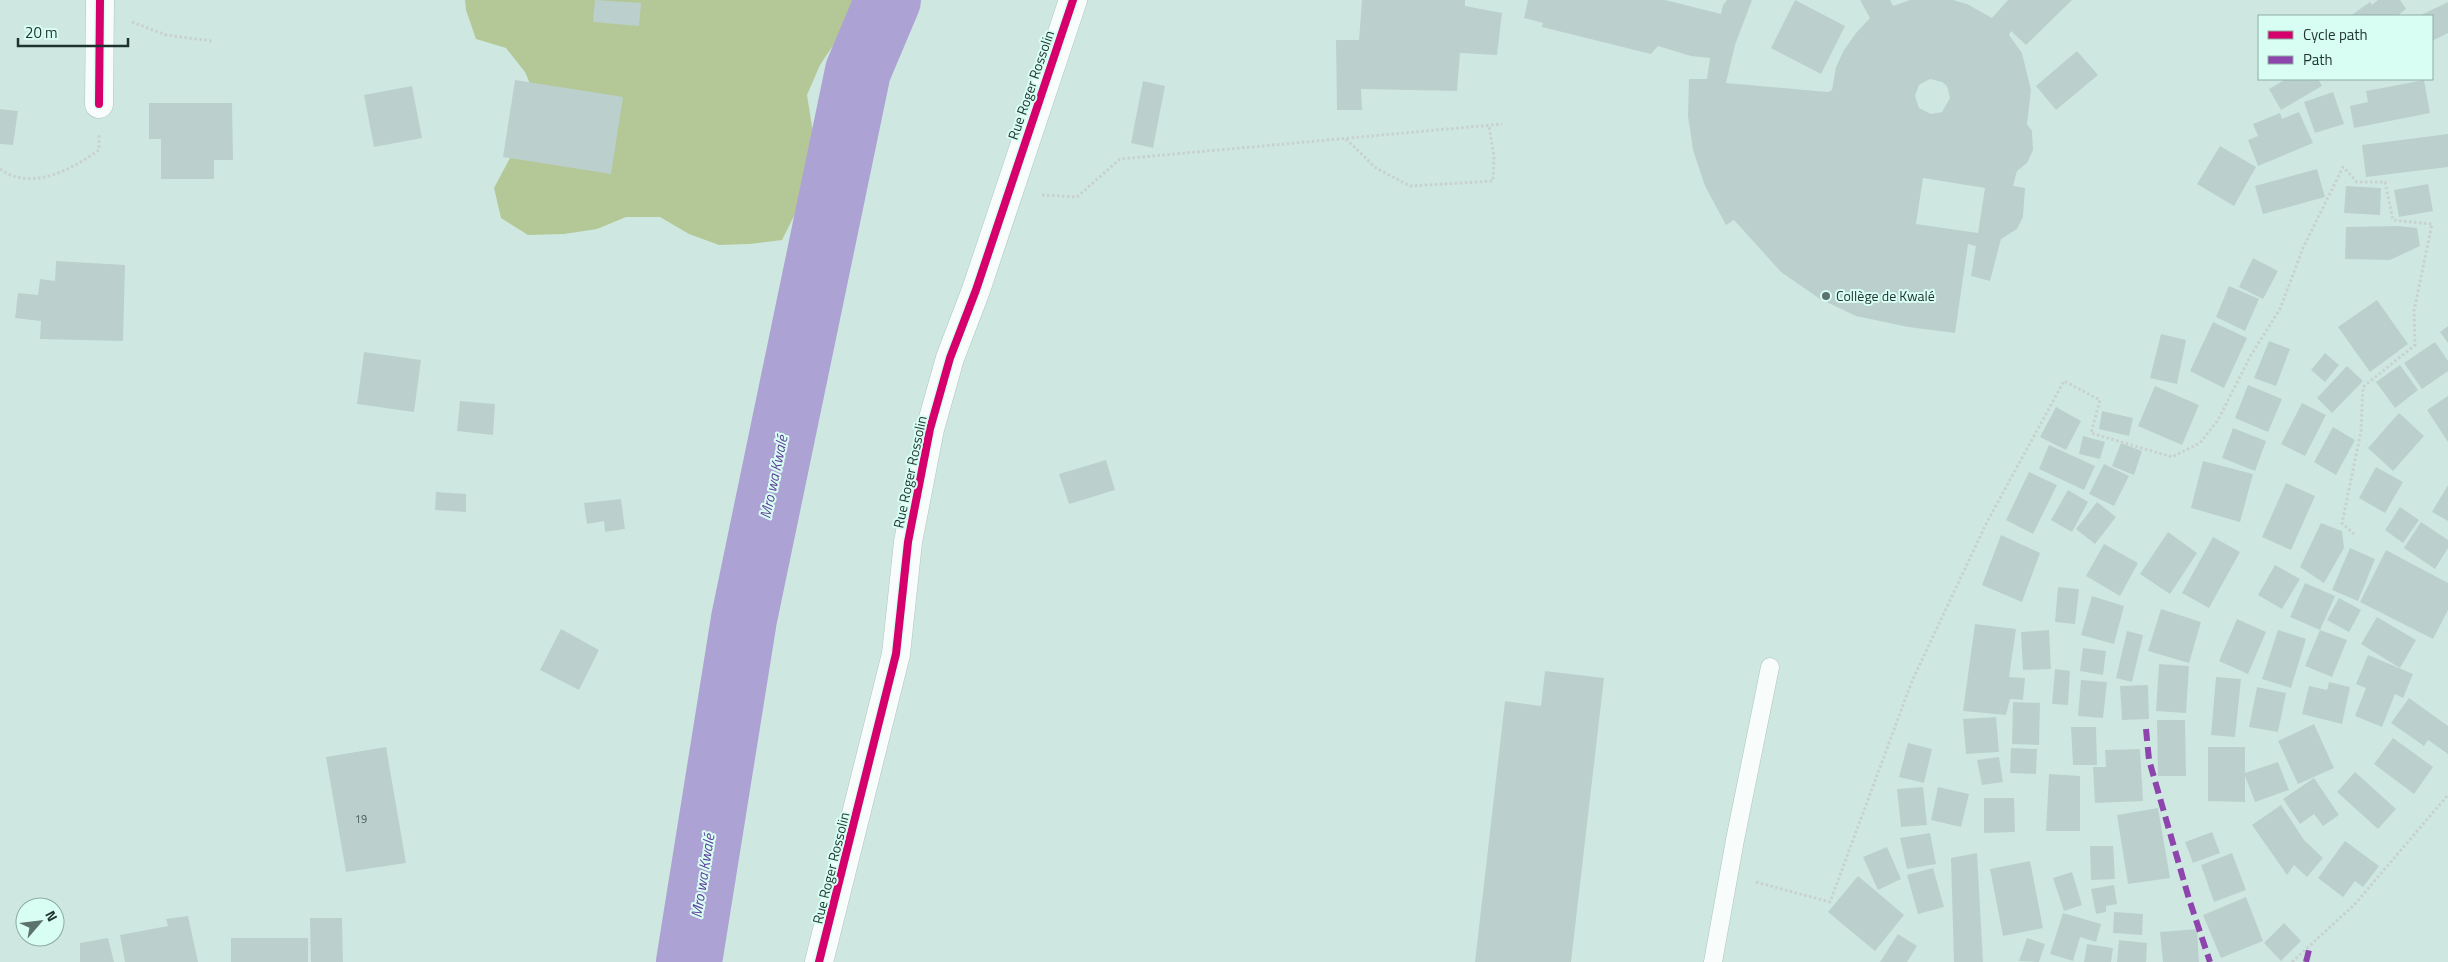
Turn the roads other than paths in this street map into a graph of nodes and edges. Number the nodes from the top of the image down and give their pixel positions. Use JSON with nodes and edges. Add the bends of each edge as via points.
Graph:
{"nodes":[{"id":1,"x":1073,"y":0,"type":"edge"},
{"id":2,"x":100,"y":4,"type":"edge"},
{"id":3,"x":99,"y":104,"type":"road end"},
{"id":4,"x":1770,"y":667,"type":"dead end"},
{"id":5,"x":819,"y":962,"type":"edge"},
{"id":6,"x":1713,"y":962,"type":"edge"}],
"edges":[{"from":1,"to":5,"type":"street","name":"Rue Roger Rossolin","via":[[950,358],[930,429],[908,542],[896,654]]},
{"from":2,"to":3,"type":"street"},
{"from":4,"to":6,"type":"lane"}]}
